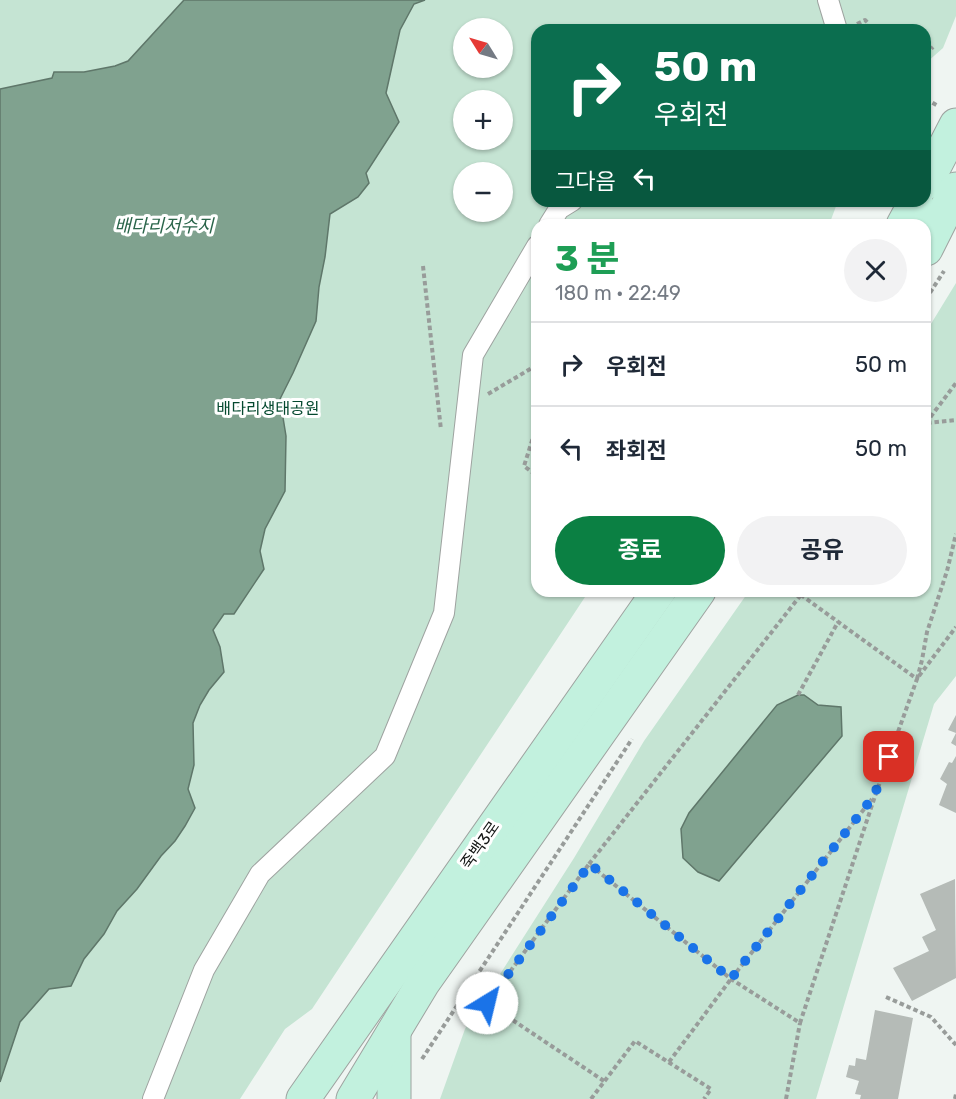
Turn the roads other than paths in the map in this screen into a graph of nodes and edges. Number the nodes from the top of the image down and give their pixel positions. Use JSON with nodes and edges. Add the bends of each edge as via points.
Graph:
{"nodes":[{"id":1,"x":828,"y":0,"type":"edge"},
{"id":2,"x":835,"y":24,"type":"edge"},
{"id":3,"x":956,"y":125,"type":"edge"},
{"id":4,"x":931,"y":173,"type":"edge"},
{"id":5,"x":956,"y":189,"type":"edge"},
{"id":6,"x":562,"y":207,"type":"edge"},
{"id":7,"x":553,"y":219,"type":"edge"},
{"id":8,"x":531,"y":256,"type":"edge"},
{"id":9,"x":938,"y":256,"type":"edge"},
{"id":10,"x":655,"y":597,"type":"edge"},
{"id":11,"x":695,"y":597,"type":"edge"},
{"id":12,"x":394,"y":1032,"type":"junction"},
{"id":13,"x":153,"y":1099,"type":"edge"},
{"id":14,"x":303,"y":1099,"type":"edge"},
{"id":15,"x":353,"y":1099,"type":"edge"},
{"id":16,"x":394,"y":1099,"type":"edge"}],
"edges":[{"from":1,"to":2,"type":"street"},
{"from":3,"to":4,"type":"main road"},
{"from":5,"to":9,"type":"main road"},
{"from":6,"to":7,"type":"street"},
{"from":8,"to":13,"type":"street","via":[[473,355],[444,613],[385,756],[260,874],[204,970]]},
{"from":10,"to":14,"type":"main road","name":"죽백3로"},
{"from":11,"to":12,"type":"main road","name":"죽백3로","via":[[423,983]]},
{"from":12,"to":15,"type":"main road","name":"죽백3로"},
{"from":12,"to":16,"type":"main road"}]}
